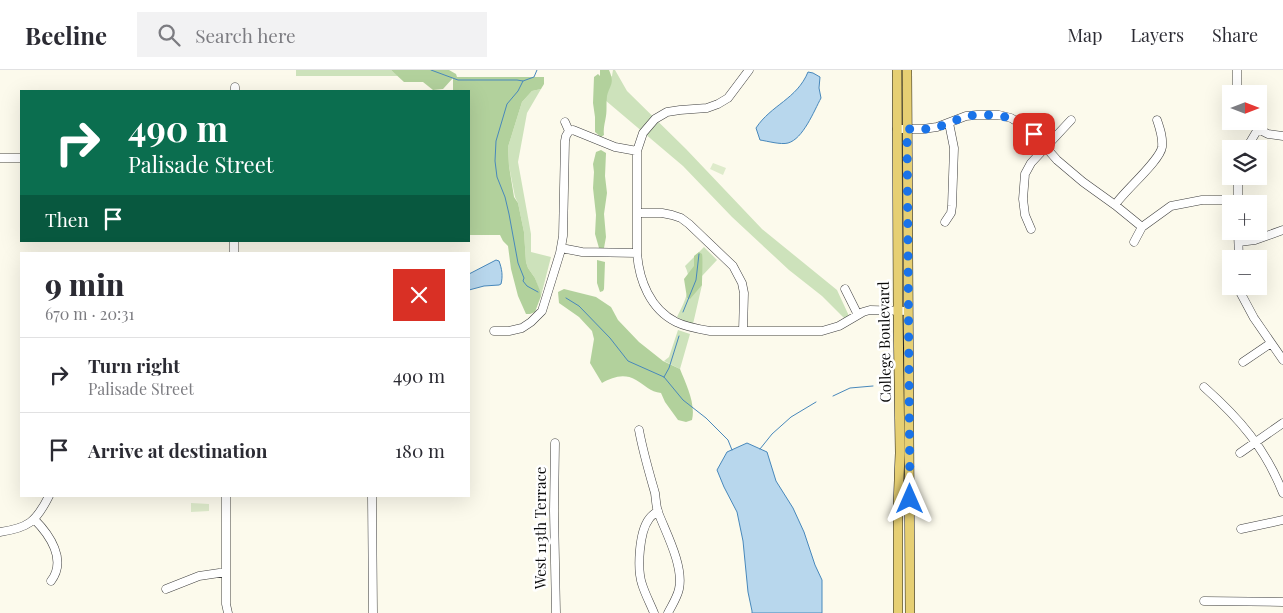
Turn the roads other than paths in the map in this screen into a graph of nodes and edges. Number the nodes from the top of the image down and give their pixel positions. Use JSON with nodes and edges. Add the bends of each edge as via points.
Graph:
{"nodes":[{"id":1,"x":749,"y":70,"type":"edge"},
{"id":2,"x":897,"y":70,"type":"edge"},
{"id":3,"x":907,"y":70,"type":"edge"},
{"id":4,"x":1237,"y":70,"type":"edge"},
{"id":5,"x":1237,"y":85,"type":"edge"},
{"id":6,"x":1070,"y":120,"type":"dead end"},
{"id":7,"x":1157,"y":120,"type":"dead end"},
{"id":8,"x":565,"y":122,"type":"dead end"},
{"id":9,"x":949,"y":123,"type":"junction"},
{"id":10,"x":902,"y":129,"type":"junction"},
{"id":11,"x":1260,"y":130,"type":"edge"},
{"id":12,"x":569,"y":131,"type":"junction"},
{"id":13,"x":1283,"y":136,"type":"edge"},
{"id":14,"x":1045,"y":148,"type":"junction"},
{"id":15,"x":637,"y":151,"type":"junction"},
{"id":16,"x":0,"y":158,"type":"edge"},
{"id":17,"x":20,"y":158,"type":"edge"},
{"id":18,"x":1222,"y":201,"type":"edge"},
{"id":19,"x":1115,"y":205,"type":"junction"},
{"id":20,"x":637,"y":213,"type":"junction"},
{"id":21,"x":945,"y":222,"type":"dead end"},
{"id":22,"x":1142,"y":227,"type":"junction"},
{"id":23,"x":1031,"y":229,"type":"dead end"},
{"id":24,"x":1283,"y":230,"type":"edge"},
{"id":25,"x":1134,"y":242,"type":"dead end"},
{"id":26,"x":1239,"y":242,"type":"joint"},
{"id":27,"x":561,"y":248,"type":"junction"},
{"id":28,"x":1239,"y":250,"type":"edge"},
{"id":29,"x":637,"y":253,"type":"junction"},
{"id":30,"x":845,"y":289,"type":"dead end"},
{"id":31,"x":1242,"y":295,"type":"edge"},
{"id":32,"x":898,"y":311,"type":"junction"},
{"id":33,"x":908,"y":311,"type":"junction"},
{"id":34,"x":858,"y":315,"type":"junction"},
{"id":35,"x":494,"y":331,"type":"dead end"},
{"id":36,"x":743,"y":331,"type":"junction"},
{"id":37,"x":1271,"y":343,"type":"junction"},
{"id":38,"x":1283,"y":360,"type":"edge"},
{"id":39,"x":1243,"y":362,"type":"dead end"},
{"id":40,"x":1204,"y":387,"type":"dead end"},
{"id":41,"x":1283,"y":423,"type":"edge"},
{"id":42,"x":639,"y":430,"type":"dead end"},
{"id":43,"x":1256,"y":442,"type":"junction"},
{"id":44,"x":555,"y":443,"type":"dead end"},
{"id":45,"x":1240,"y":453,"type":"dead end"},
{"id":46,"x":1283,"y":493,"type":"edge"},
{"id":47,"x":48,"y":497,"type":"edge"},
{"id":48,"x":226,"y":497,"type":"edge"},
{"id":49,"x":372,"y":497,"type":"edge"},
{"id":50,"x":658,"y":511,"type":"junction"},
{"id":51,"x":34,"y":519,"type":"junction"},
{"id":52,"x":1283,"y":520,"type":"edge"},
{"id":53,"x":1241,"y":529,"type":"dead end"},
{"id":54,"x":0,"y":532,"type":"edge"},
{"id":55,"x":226,"y":572,"type":"junction"},
{"id":56,"x":51,"y":581,"type":"dead end"},
{"id":57,"x":166,"y":589,"type":"dead end"},
{"id":58,"x":1204,"y":602,"type":"dead end"},
{"id":59,"x":1283,"y":602,"type":"edge"},
{"id":60,"x":228,"y":613,"type":"edge"},
{"id":61,"x":373,"y":613,"type":"edge"},
{"id":62,"x":556,"y":613,"type":"edge"},
{"id":63,"x":654,"y":613,"type":"edge"},
{"id":64,"x":668,"y":613,"type":"edge"},
{"id":65,"x":898,"y":613,"type":"edge"},
{"id":66,"x":910,"y":613,"type":"edge"}],
"edges":[{"from":1,"to":15,"type":"street","via":[[736,81],[728,98],[718,104],[667,112],[655,119],[643,133]]},
{"from":2,"to":10,"type":"main road","name":"College Boulevard"},
{"from":3,"to":10,"type":"main road","name":"College Boulevard"},
{"from":4,"to":5,"type":"street"},
{"from":6,"to":14,"type":"street"},
{"from":7,"to":19,"type":"street","via":[[1162,150]]},
{"from":8,"to":12,"type":"street"},
{"from":9,"to":10,"type":"street","via":[[930,128]]},
{"from":9,"to":14,"type":"street","via":[[966,116],[1005,116],[1034,134]]},
{"from":9,"to":21,"type":"street","via":[[954,148],[952,206]]},
{"from":10,"to":32,"type":"main road","name":"College Boulevard"},
{"from":10,"to":33,"type":"main road","name":"College Boulevard"},
{"from":11,"to":13,"type":"street"},
{"from":12,"to":15,"type":"street"},
{"from":12,"to":27,"type":"street","via":[[565,141]]},
{"from":14,"to":19,"type":"street","via":[[1082,182]]},
{"from":14,"to":23,"type":"street","via":[[1025,174],[1023,200]]},
{"from":15,"to":20,"type":"street"},
{"from":16,"to":17,"type":"street"},
{"from":18,"to":22,"type":"street","via":[[1202,200],[1171,206]]},
{"from":19,"to":22,"type":"street"},
{"from":20,"to":29,"type":"street"},
{"from":20,"to":36,"type":"street","via":[[662,213],[680,218],[733,266],[743,288]]},
{"from":22,"to":25,"type":"street"},
{"from":24,"to":26,"type":"street"},
{"from":26,"to":28,"type":"street"},
{"from":27,"to":29,"type":"street","via":[[582,252]]},
{"from":27,"to":35,"type":"street","via":[[542,311],[522,328]]},
{"from":29,"to":36,"type":"street","via":[[642,282],[662,313],[692,328]]},
{"from":30,"to":34,"type":"street"},
{"from":31,"to":37,"type":"street"},
{"from":32,"to":33,"type":"street"},
{"from":32,"to":34,"type":"street","via":[[870,310]]},
{"from":32,"to":65,"type":"main road","name":"College Boulevard"},
{"from":33,"to":66,"type":"main road","name":"College Boulevard"},
{"from":34,"to":36,"type":"street","via":[[839,326],[822,330]]},
{"from":37,"to":38,"type":"street"},
{"from":37,"to":39,"type":"street"},
{"from":40,"to":43,"type":"street","via":[[1233,413]]},
{"from":41,"to":43,"type":"street"},
{"from":42,"to":50,"type":"street"},
{"from":43,"to":45,"type":"street"},
{"from":43,"to":46,"type":"street"},
{"from":44,"to":62,"type":"street","name":"West 113th Terrace"},
{"from":47,"to":51,"type":"street"},
{"from":48,"to":55,"type":"street"},
{"from":49,"to":61,"type":"street"},
{"from":50,"to":63,"type":"street","via":[[645,527],[639,557],[642,584]]},
{"from":50,"to":64,"type":"street","via":[[679,573],[679,590]]},
{"from":51,"to":54,"type":"street","via":[[21,528]]},
{"from":51,"to":56,"type":"street","via":[[48,534],[58,559],[58,569]]},
{"from":52,"to":53,"type":"street"},
{"from":55,"to":57,"type":"street","via":[[199,576]]},
{"from":55,"to":60,"type":"street"},
{"from":58,"to":59,"type":"street"}]}
